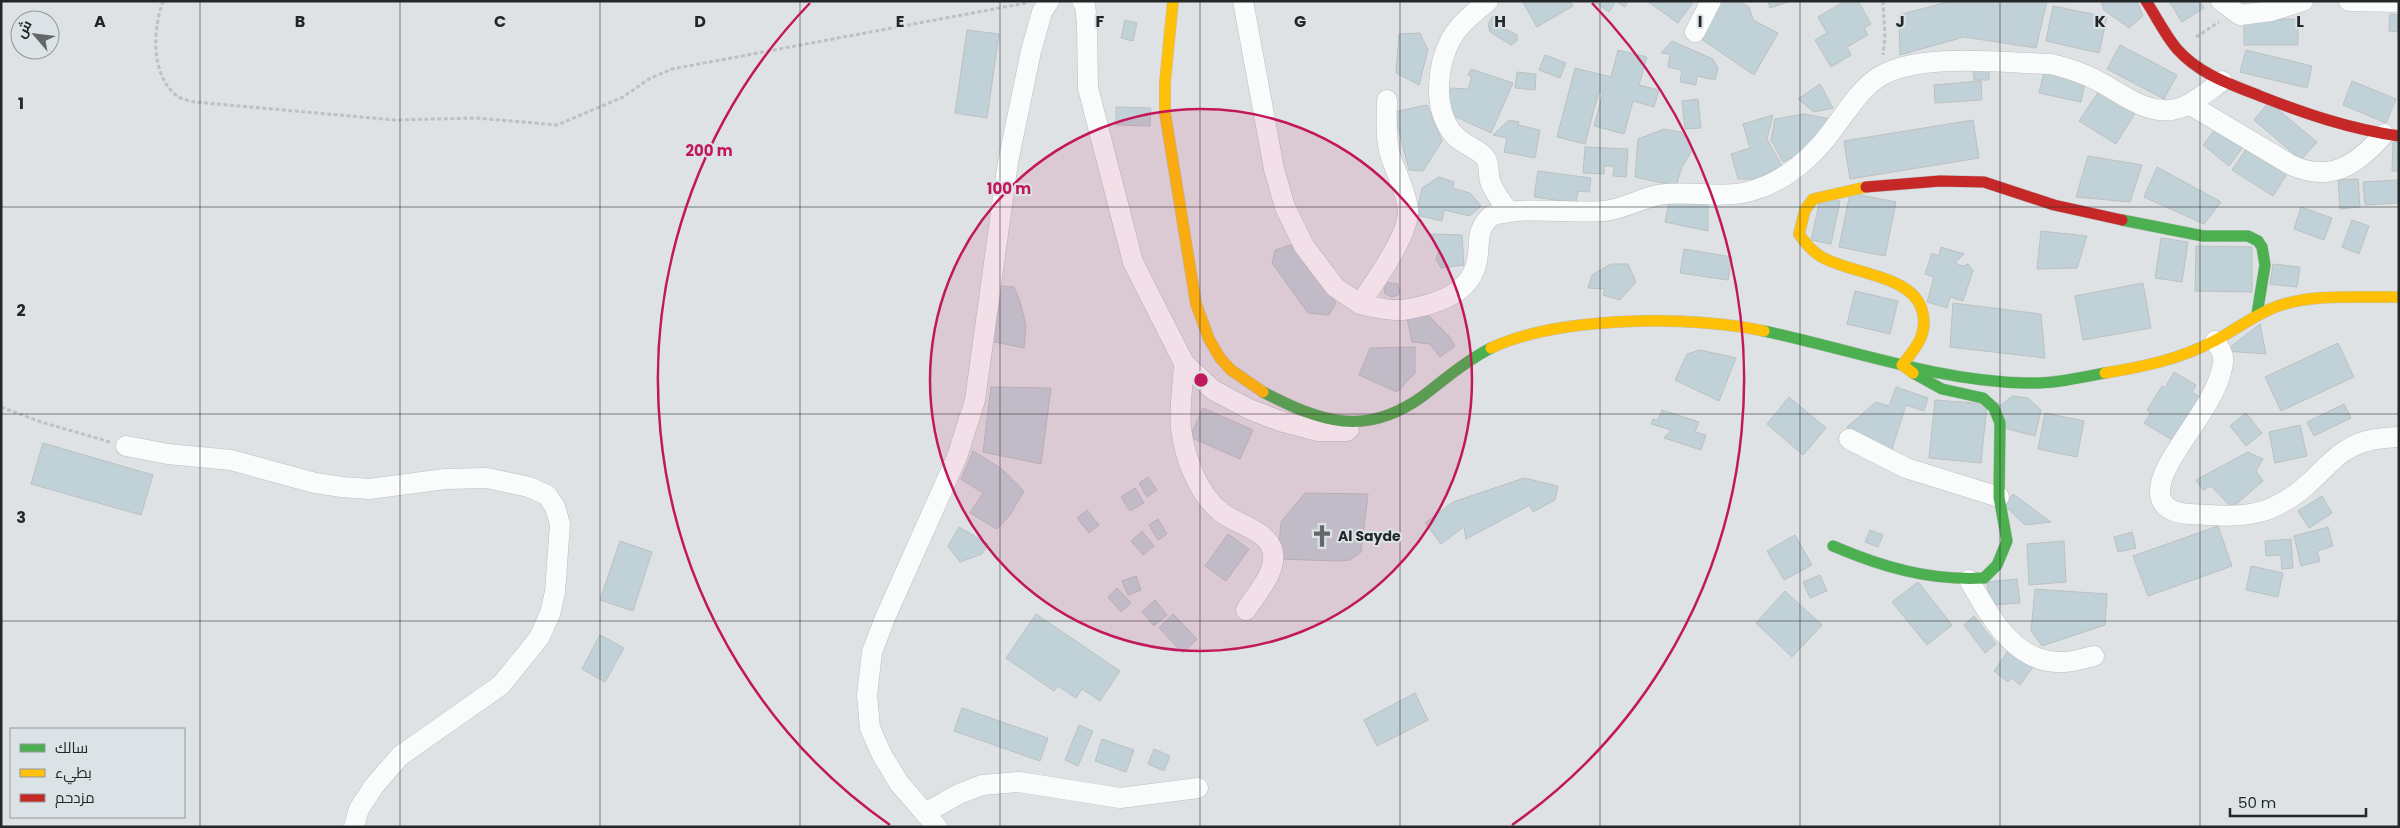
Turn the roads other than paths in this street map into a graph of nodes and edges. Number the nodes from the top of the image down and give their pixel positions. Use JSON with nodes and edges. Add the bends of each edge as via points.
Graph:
{"nodes":[{"id":1,"x":1049,"y":1,"type":"edge"},
{"id":2,"x":1082,"y":1,"type":"edge"},
{"id":3,"x":1173,"y":1,"type":"edge"},
{"id":4,"x":1256,"y":1,"type":"edge"},
{"id":5,"x":1488,"y":1,"type":"edge"},
{"id":6,"x":1711,"y":1,"type":"edge"},
{"id":7,"x":2146,"y":1,"type":"edge"},
{"id":8,"x":2221,"y":1,"type":"edge"},
{"id":9,"x":2303,"y":1,"type":"edge"},
{"id":10,"x":2349,"y":1,"type":"edge"},
{"id":11,"x":2399,"y":2,"type":"edge"},
{"id":12,"x":1245,"y":10,"type":"edge"},
{"id":13,"x":1695,"y":32,"type":"dead end"},
{"id":14,"x":2222,"y":81,"type":"junction"},
{"id":15,"x":1387,"y":100,"type":"dead end"},
{"id":16,"x":2189,"y":104,"type":"junction"},
{"id":17,"x":2391,"y":135,"type":"edge"},
{"id":18,"x":1508,"y":211,"type":"junction"},
{"id":19,"x":2399,"y":297,"type":"edge"},
{"id":20,"x":1360,"y":304,"type":"junction"},
{"id":21,"x":2257,"y":314,"type":"junction"},
{"id":22,"x":2216,"y":341,"type":"junction"},
{"id":23,"x":1184,"y":363,"type":"junction"},
{"id":24,"x":1902,"y":365,"type":"junction"},
{"id":25,"x":1355,"y":424,"type":"junction"},
{"id":26,"x":2399,"y":437,"type":"edge"},
{"id":27,"x":1849,"y":438,"type":"dead end"},
{"id":28,"x":126,"y":446,"type":"road end"},
{"id":29,"x":2000,"y":497,"type":"junction"},
{"id":30,"x":1833,"y":546,"type":"dead end"},
{"id":31,"x":1969,"y":580,"type":"junction"},
{"id":32,"x":1246,"y":610,"type":"dead end"},
{"id":33,"x":2094,"y":656,"type":"dead end"},
{"id":34,"x":1198,"y":788,"type":"dead end"},
{"id":35,"x":931,"y":820,"type":"edge"},
{"id":36,"x":354,"y":827,"type":"edge"}],
"edges":[{"from":1,"to":35,"type":"street","via":[[1042,12],[1031,51],[1008,162],[975,400],[958,457],[872,652],[867,695],[870,728],[899,783]]},
{"from":2,"to":23,"type":"street","via":[[1087,24],[1088,88],[1133,262]]},
{"from":3,"to":25,"type":"main road","via":[[1165,113],[1196,304],[1206,333],[1221,360],[1267,396],[1306,412]]},
{"from":4,"to":12,"type":"street"},
{"from":5,"to":18,"type":"street","via":[[1460,26],[1451,39],[1440,77],[1439,97],[1450,131],[1463,144],[1486,158],[1490,183]]},
{"from":6,"to":13,"type":"street"},
{"from":7,"to":14,"type":"main road","via":[[2177,49],[2200,69]]},
{"from":8,"to":9,"type":"street","via":[[2240,15],[2271,12]]},
{"from":10,"to":11,"type":"street"},
{"from":12,"to":20,"type":"street","via":[[1274,169],[1286,207],[1304,246],[1335,287]]},
{"from":14,"to":16,"type":"street"},
{"from":14,"to":17,"type":"main road","via":[[2316,118]]},
{"from":15,"to":20,"type":"street","via":[[1390,154],[1408,210],[1405,226],[1393,251]]},
{"from":16,"to":17,"type":"street","via":[[2291,165],[2316,173],[2335,172]]},
{"from":16,"to":18,"type":"street","via":[[2166,111],[2147,107],[2097,80],[2051,64],[1920,63],[1880,77],[1793,172],[1753,191],[1731,196],[1663,194],[1624,208],[1604,211]]},
{"from":18,"to":20,"type":"street","via":[[1491,216],[1483,223],[1479,232],[1477,264],[1472,277],[1458,292],[1401,310]]},
{"from":19,"to":21,"type":"main road","via":[[2322,299],[2287,304]]},
{"from":21,"to":22,"type":"main road"},
{"from":21,"to":24,"type":"main road","via":[[2266,260],[2257,240],[2208,236],[2105,216],[2054,205],[2015,190],[1975,181],[1837,192],[1813,199],[1799,234],[1805,246],[1820,256],[1910,292],[1921,305],[1923,336]]},
{"from":22,"to":24,"type":"main road","via":[[2179,357],[2098,375],[2023,384]]},
{"from":22,"to":26,"type":"street","via":[[2224,358],[2219,381],[2159,483],[2160,499],[2177,514],[2229,517],[2255,514],[2290,501],[2348,448],[2371,439]]},
{"from":23,"to":25,"type":"street","via":[[1213,390],[1280,421],[1318,431],[1347,431]]},
{"from":23,"to":32,"type":"street","via":[[1181,428],[1189,461],[1200,486],[1221,513],[1258,534],[1270,543],[1273,552],[1273,565]]},
{"from":24,"to":25,"type":"main road","via":[[1738,326],[1626,322],[1594,325],[1495,347],[1470,360],[1409,407],[1388,417]]},
{"from":24,"to":29,"type":"main road","via":[[1928,383],[1983,398],[1994,408],[2000,423]]},
{"from":27,"to":29,"type":"street","via":[[1906,468]]},
{"from":28,"to":36,"type":"street","via":[[231,460],[342,487],[369,489],[445,479],[488,478],[529,487],[547,495],[555,507],[560,524],[555,592],[550,614],[539,638],[501,685],[400,756],[359,809]]},
{"from":29,"to":31,"type":"main road","via":[[2007,541],[2003,554],[1984,578]]},
{"from":30,"to":31,"type":"main road","via":[[1893,569]]},
{"from":31,"to":33,"type":"street","via":[[1993,620],[2015,646],[2038,660],[2064,662]]},
{"from":34,"to":35,"type":"street","via":[[1120,798],[1019,782],[982,786],[959,794]]}]}
